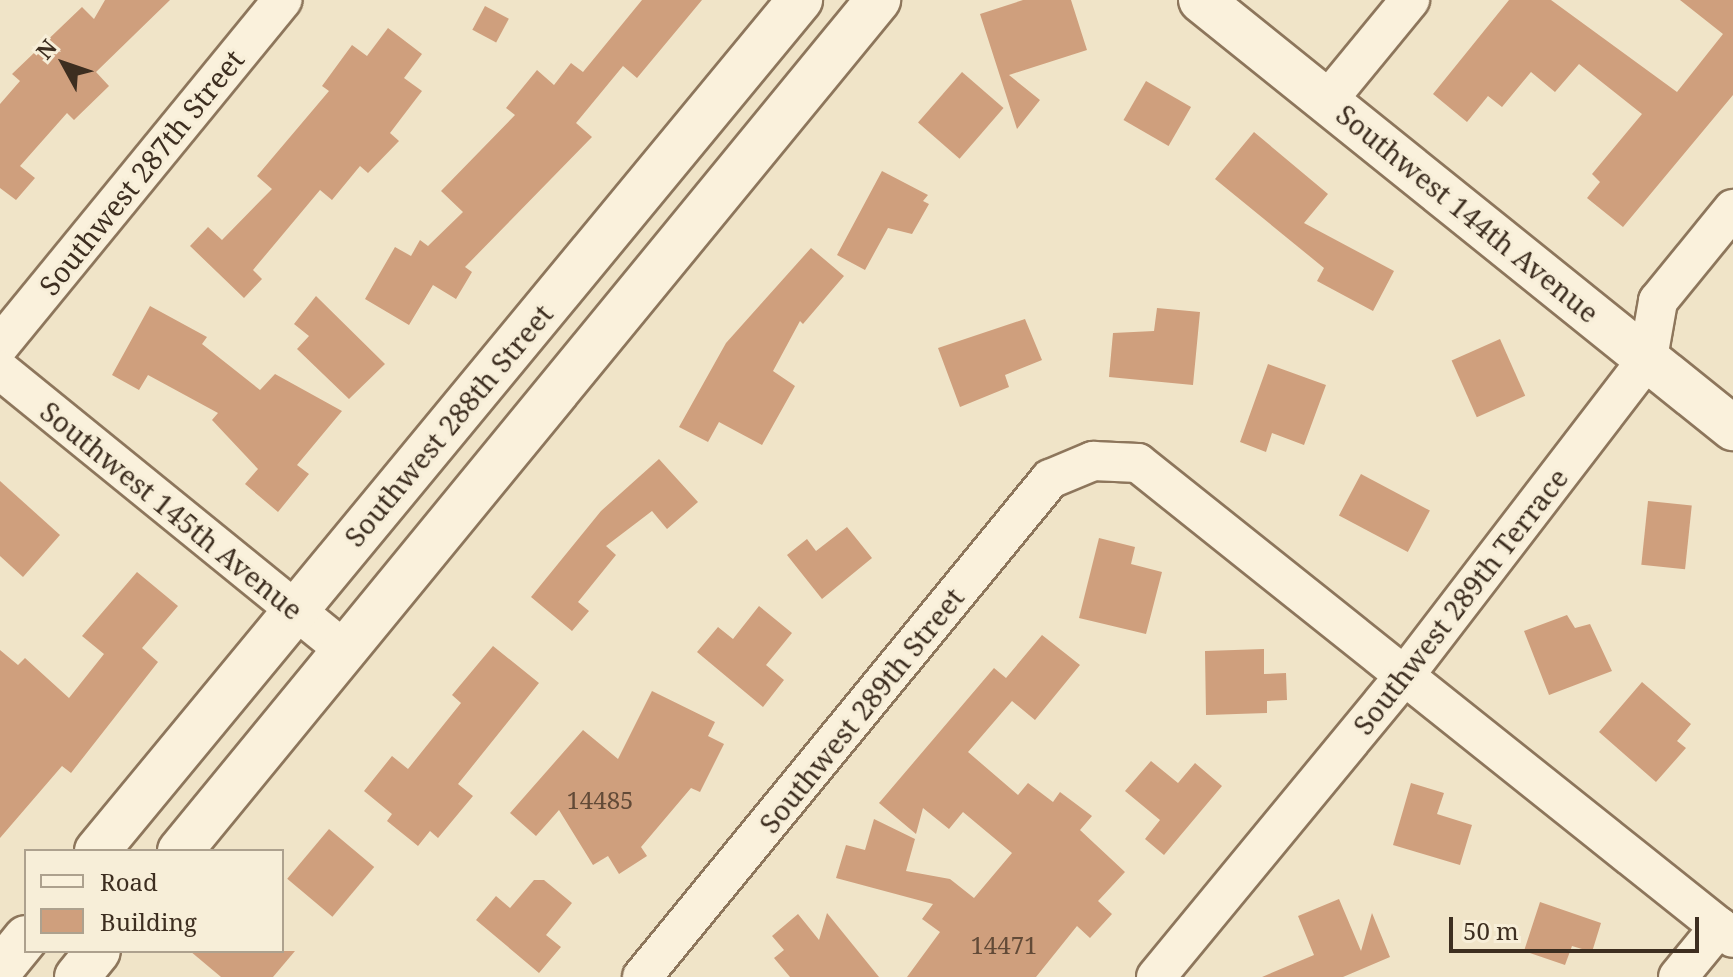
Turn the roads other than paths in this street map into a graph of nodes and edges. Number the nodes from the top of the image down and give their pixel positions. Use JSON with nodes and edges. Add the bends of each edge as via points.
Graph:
{"nodes":[{"id":1,"x":282,"y":0,"type":"edge"},
{"id":2,"x":800,"y":0,"type":"edge"},
{"id":3,"x":878,"y":0,"type":"edge"},
{"id":4,"x":1201,"y":0,"type":"edge"},
{"id":5,"x":1410,"y":0,"type":"edge"},
{"id":6,"x":1327,"y":101,"type":"junction"},
{"id":7,"x":1733,"y":209,"type":"edge"},
{"id":8,"x":0,"y":345,"type":"edge"},
{"id":9,"x":1648,"y":358,"type":"junction"},
{"id":10,"x":0,"y":370,"type":"edge"},
{"id":11,"x":1733,"y":428,"type":"edge"},
{"id":12,"x":294,"y":610,"type":"junction"},
{"id":13,"x":344,"y":650,"type":"junction"},
{"id":14,"x":1405,"y":675,"type":"junction"},
{"id":15,"x":99,"y":849,"type":"edge"},
{"id":16,"x":182,"y":849,"type":"edge"},
{"id":17,"x":1726,"y":933,"type":"edge"},
{"id":18,"x":24,"y":940,"type":"edge"},
{"id":19,"x":96,"y":953,"type":"edge"},
{"id":20,"x":0,"y":970,"type":"edge"},
{"id":21,"x":77,"y":977,"type":"edge"},
{"id":22,"x":642,"y":977,"type":"edge"},
{"id":23,"x":1156,"y":977,"type":"edge"},
{"id":24,"x":1678,"y":977,"type":"edge"}],
"edges":[{"from":1,"to":8,"type":"street","name":"Southwest 287th Street"},
{"from":2,"to":12,"type":"main road","name":"Southwest 288th Street"},
{"from":3,"to":13,"type":"main road"},
{"from":4,"to":6,"type":"main road","name":"Southwest 144th Avenue"},
{"from":5,"to":6,"type":"street"},
{"from":6,"to":9,"type":"main road","name":"Southwest 144th Avenue"},
{"from":7,"to":9,"type":"street","name":"Southwest 289th Terrace","via":[[1658,301]]},
{"from":9,"to":11,"type":"main road","name":"Southwest 144th Avenue"},
{"from":9,"to":14,"type":"street","name":"Southwest 289th Terrace"},
{"from":10,"to":12,"type":"street","name":"Southwest 145th Avenue"},
{"from":12,"to":13,"type":"street","name":"Southwest 145th Avenue"},
{"from":12,"to":15,"type":"main road","name":"Southwest 288th Street"},
{"from":13,"to":16,"type":"main road"},
{"from":14,"to":17,"type":"street"},
{"from":14,"to":22,"type":"street","name":"Southwest 289th Street","via":[[1138,463],[1093,461],[1050,479]]},
{"from":14,"to":23,"type":"street","name":"Southwest 289th Terrace"},
{"from":17,"to":24,"type":"street"},
{"from":18,"to":20,"type":"main road"},
{"from":19,"to":21,"type":"main road"}]}
